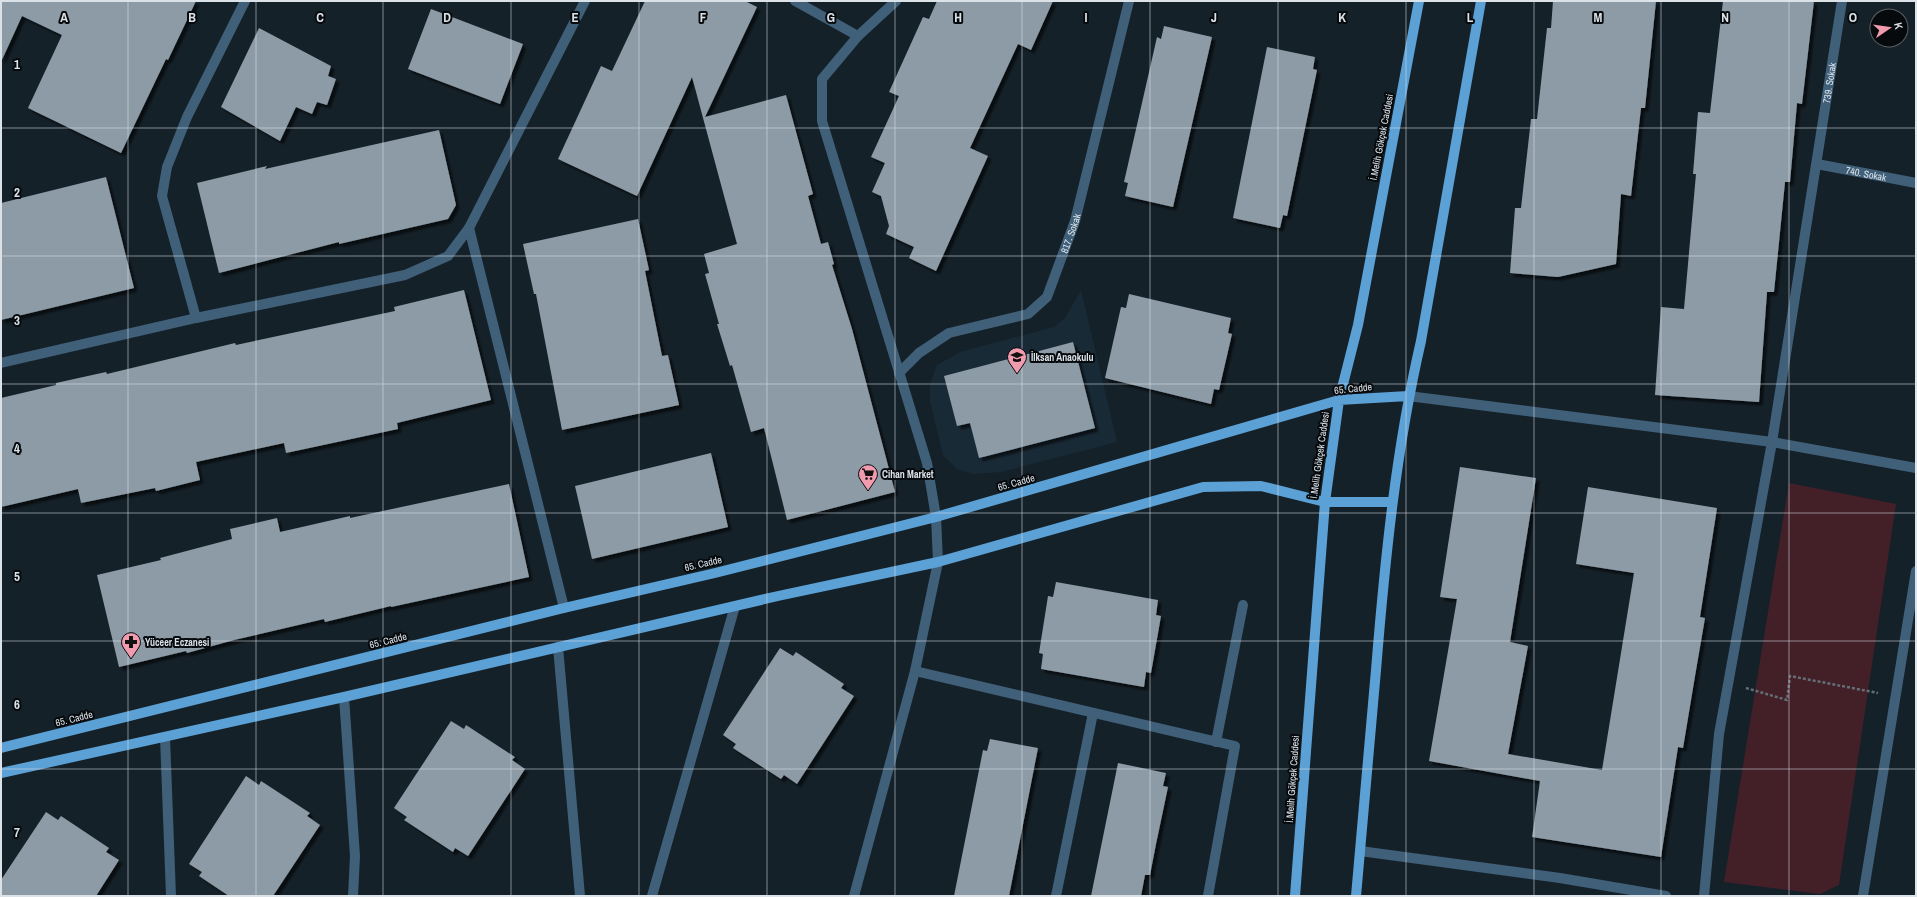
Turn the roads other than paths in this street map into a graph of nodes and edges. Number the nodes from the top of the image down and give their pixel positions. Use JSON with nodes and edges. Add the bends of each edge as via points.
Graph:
{"nodes":[{"id":1,"x":245,"y":1,"type":"edge"},
{"id":2,"x":585,"y":1,"type":"edge"},
{"id":3,"x":795,"y":1,"type":"edge"},
{"id":4,"x":896,"y":1,"type":"edge"},
{"id":5,"x":1129,"y":1,"type":"edge"},
{"id":6,"x":1419,"y":1,"type":"edge"},
{"id":7,"x":1481,"y":1,"type":"edge"},
{"id":8,"x":1842,"y":1,"type":"edge"},
{"id":9,"x":858,"y":36,"type":"junction"},
{"id":10,"x":1817,"y":164,"type":"junction"},
{"id":11,"x":1916,"y":183,"type":"edge"},
{"id":12,"x":469,"y":228,"type":"junction"},
{"id":13,"x":196,"y":318,"type":"junction"},
{"id":14,"x":1,"y":363,"type":"edge"},
{"id":15,"x":899,"y":373,"type":"junction"},
{"id":16,"x":1408,"y":396,"type":"junction"},
{"id":17,"x":1339,"y":400,"type":"junction"},
{"id":18,"x":1772,"y":442,"type":"junction"},
{"id":19,"x":1916,"y":468,"type":"edge"},
{"id":20,"x":1325,"y":502,"type":"junction"},
{"id":21,"x":1392,"y":502,"type":"junction"},
{"id":22,"x":936,"y":517,"type":"junction"},
{"id":23,"x":938,"y":562,"type":"junction"},
{"id":24,"x":1916,"y":571,"type":"edge"},
{"id":25,"x":1243,"y":605,"type":"dead end"},
{"id":26,"x":735,"y":606,"type":"junction"},
{"id":27,"x":564,"y":608,"type":"junction"},
{"id":28,"x":558,"y":647,"type":"junction"},
{"id":29,"x":915,"y":671,"type":"junction"},
{"id":30,"x":344,"y":697,"type":"junction"},
{"id":31,"x":1093,"y":713,"type":"junction"},
{"id":32,"x":165,"y":737,"type":"junction"},
{"id":33,"x":1216,"y":742,"type":"junction"},
{"id":34,"x":1,"y":748,"type":"edge"},
{"id":35,"x":1,"y":773,"type":"edge"},
{"id":36,"x":1360,"y":851,"type":"junction"},
{"id":37,"x":171,"y":896,"type":"edge"},
{"id":38,"x":353,"y":896,"type":"edge"},
{"id":39,"x":580,"y":896,"type":"edge"},
{"id":40,"x":652,"y":896,"type":"edge"},
{"id":41,"x":854,"y":896,"type":"edge"},
{"id":42,"x":1056,"y":896,"type":"edge"},
{"id":43,"x":1208,"y":896,"type":"edge"},
{"id":44,"x":1295,"y":896,"type":"edge"},
{"id":45,"x":1356,"y":896,"type":"edge"},
{"id":46,"x":1666,"y":896,"type":"edge"},
{"id":47,"x":1704,"y":896,"type":"edge"},
{"id":48,"x":1864,"y":896,"type":"edge"}],
"edges":[{"from":1,"to":13,"type":"street","via":[[187,117],[167,167],[162,196]]},
{"from":2,"to":12,"type":"street"},
{"from":3,"to":9,"type":"street"},
{"from":4,"to":9,"type":"street"},
{"from":5,"to":15,"type":"street","name":"817. Sokak","via":[[1075,221],[1047,297],[1028,314],[949,333],[919,353]]},
{"from":6,"to":17,"type":"main road","name":"İ.Melih Gökçek Caddesi","via":[[1358,325]]},
{"from":7,"to":16,"type":"main road","via":[[1421,341]]},
{"from":8,"to":10,"type":"street","name":"739. Sokak"},
{"from":9,"to":15,"type":"street","via":[[822,79],[822,121]]},
{"from":10,"to":11,"type":"street","name":"740. Sokak"},
{"from":10,"to":18,"type":"street","name":"739. Sokak"},
{"from":12,"to":13,"type":"street","via":[[448,256],[405,275]]},
{"from":12,"to":27,"type":"street"},
{"from":13,"to":14,"type":"street"},
{"from":15,"to":22,"type":"street","via":[[927,463]]},
{"from":16,"to":17,"type":"main road","name":"65. Cadde"},
{"from":16,"to":18,"type":"street"},
{"from":16,"to":21,"type":"main road"},
{"from":17,"to":20,"type":"main road","name":"İ.Melih Gökçek Caddesi"},
{"from":17,"to":22,"type":"main road","name":"65. Cadde"},
{"from":18,"to":19,"type":"street"},
{"from":18,"to":47,"type":"street","name":"739. Sokak","via":[[1719,734]]},
{"from":20,"to":21,"type":"main road"},
{"from":20,"to":23,"type":"main road","via":[[1261,486],[1203,487]]},
{"from":20,"to":44,"type":"main road","name":"İ.Melih Gökçek Caddesi"},
{"from":21,"to":36,"type":"main road"},
{"from":22,"to":23,"type":"street"},
{"from":22,"to":27,"type":"main road","name":"65. Cadde"},
{"from":23,"to":26,"type":"main road"},
{"from":23,"to":29,"type":"street"},
{"from":24,"to":48,"type":"street"},
{"from":25,"to":33,"type":"street"},
{"from":26,"to":28,"type":"main road"},
{"from":26,"to":40,"type":"street"},
{"from":27,"to":34,"type":"main road","name":"65. Cadde"},
{"from":28,"to":30,"type":"main road"},
{"from":28,"to":39,"type":"street"},
{"from":29,"to":31,"type":"street"},
{"from":29,"to":41,"type":"street"},
{"from":30,"to":32,"type":"main road"},
{"from":30,"to":38,"type":"street","via":[[355,856]]},
{"from":31,"to":33,"type":"street"},
{"from":31,"to":42,"type":"street"},
{"from":32,"to":35,"type":"main road"},
{"from":32,"to":37,"type":"street"},
{"from":33,"to":43,"type":"street","via":[[1235,746]]},
{"from":36,"to":45,"type":"main road"},
{"from":36,"to":46,"type":"street","via":[[1560,878]]}]}
